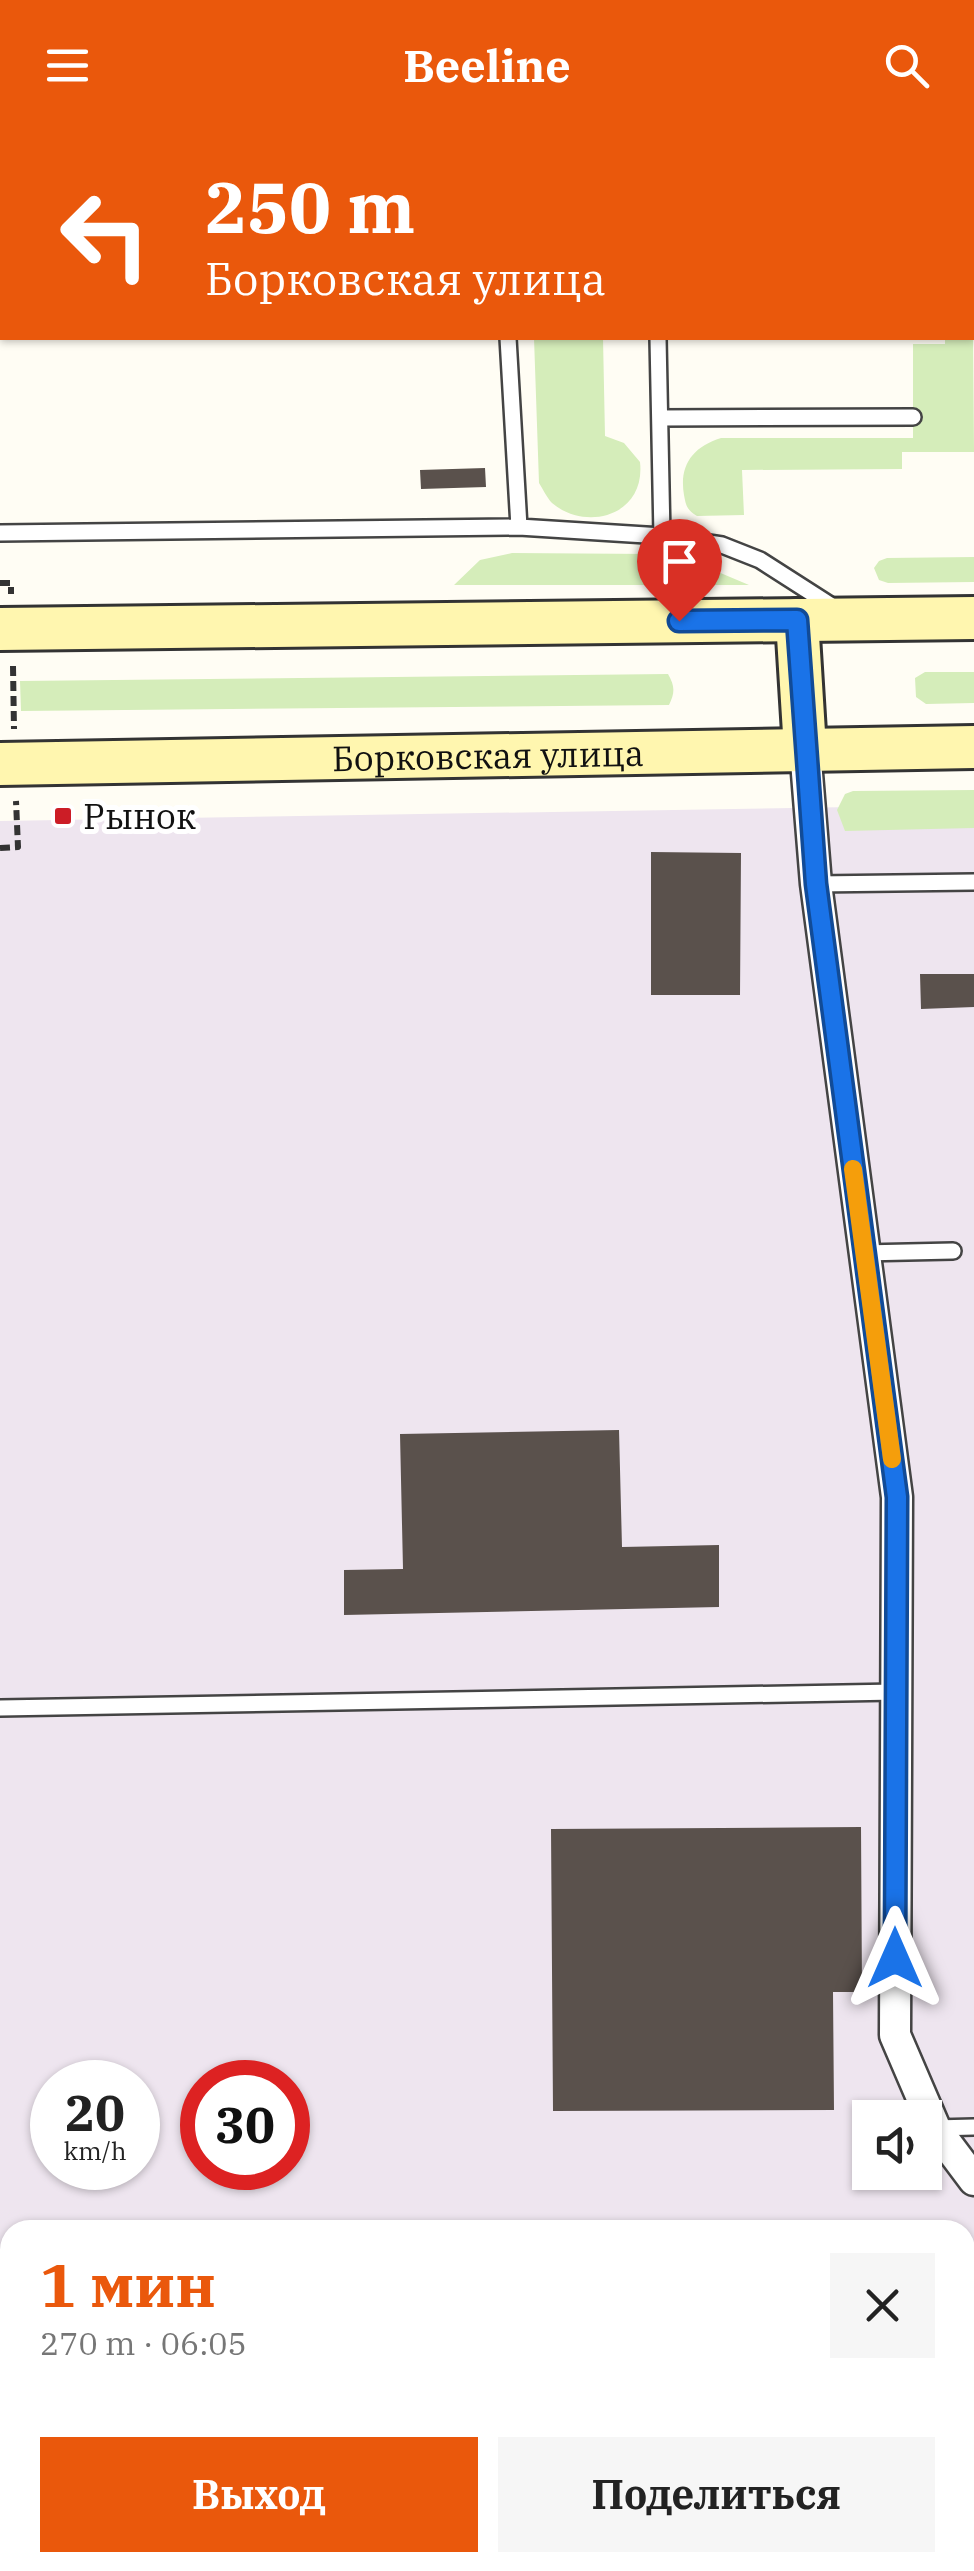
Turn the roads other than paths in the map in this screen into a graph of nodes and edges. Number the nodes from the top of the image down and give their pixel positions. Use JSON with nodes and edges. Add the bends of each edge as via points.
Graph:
{"nodes":[{"id":1,"x":508,"y":340,"type":"edge"},
{"id":2,"x":658,"y":340,"type":"edge"},
{"id":3,"x":914,"y":417,"type":"dead end"},
{"id":4,"x":660,"y":418,"type":"junction"},
{"id":5,"x":519,"y":527,"type":"junction"},
{"id":6,"x":0,"y":533,"type":"edge"},
{"id":7,"x":662,"y":536,"type":"junction"},
{"id":8,"x":974,"y":618,"type":"edge"},
{"id":9,"x":852,"y":619,"type":"junction"},
{"id":10,"x":797,"y":620,"type":"junction"},
{"id":11,"x":6,"y":629,"type":"edge"},
{"id":12,"x":974,"y":747,"type":"edge"},
{"id":13,"x":805,"y":749,"type":"junction"},
{"id":14,"x":8,"y":764,"type":"edge"},
{"id":15,"x":974,"y":882,"type":"edge"},
{"id":16,"x":816,"y":884,"type":"junction"},
{"id":17,"x":953,"y":1252,"type":"dead end"},
{"id":18,"x":863,"y":1253,"type":"junction"},
{"id":19,"x":896,"y":1692,"type":"junction"},
{"id":20,"x":0,"y":1708,"type":"edge"},
{"id":21,"x":923,"y":2100,"type":"edge"},
{"id":22,"x":974,"y":2127,"type":"edge"},
{"id":23,"x":942,"y":2128,"type":"edge"},
{"id":24,"x":942,"y":2137,"type":"edge"},
{"id":25,"x":974,"y":2180,"type":"edge"}],
"edges":[{"from":1,"to":5,"type":"lane"},
{"from":2,"to":4,"type":"lane"},
{"from":3,"to":4,"type":"lane"},
{"from":4,"to":7,"type":"lane"},
{"from":5,"to":6,"type":"lane"},
{"from":5,"to":7,"type":"lane"},
{"from":7,"to":9,"type":"lane","via":[[722,545],[760,560]]},
{"from":8,"to":9,"type":"main road"},
{"from":9,"to":10,"type":"main road"},
{"from":10,"to":11,"type":"main road"},
{"from":10,"to":13,"type":"main road"},
{"from":12,"to":13,"type":"main road","name":"Борковская улица"},
{"from":13,"to":14,"type":"main road","name":"Борковская улица"},
{"from":13,"to":16,"type":"street"},
{"from":15,"to":16,"type":"lane"},
{"from":16,"to":18,"type":"street"},
{"from":17,"to":18,"type":"lane"},
{"from":18,"to":19,"type":"street","via":[[897,1497]]},
{"from":19,"to":20,"type":"lane"},
{"from":19,"to":21,"type":"street","via":[[895,2035]]},
{"from":22,"to":23,"type":"lane"},
{"from":24,"to":25,"type":"street"}]}
